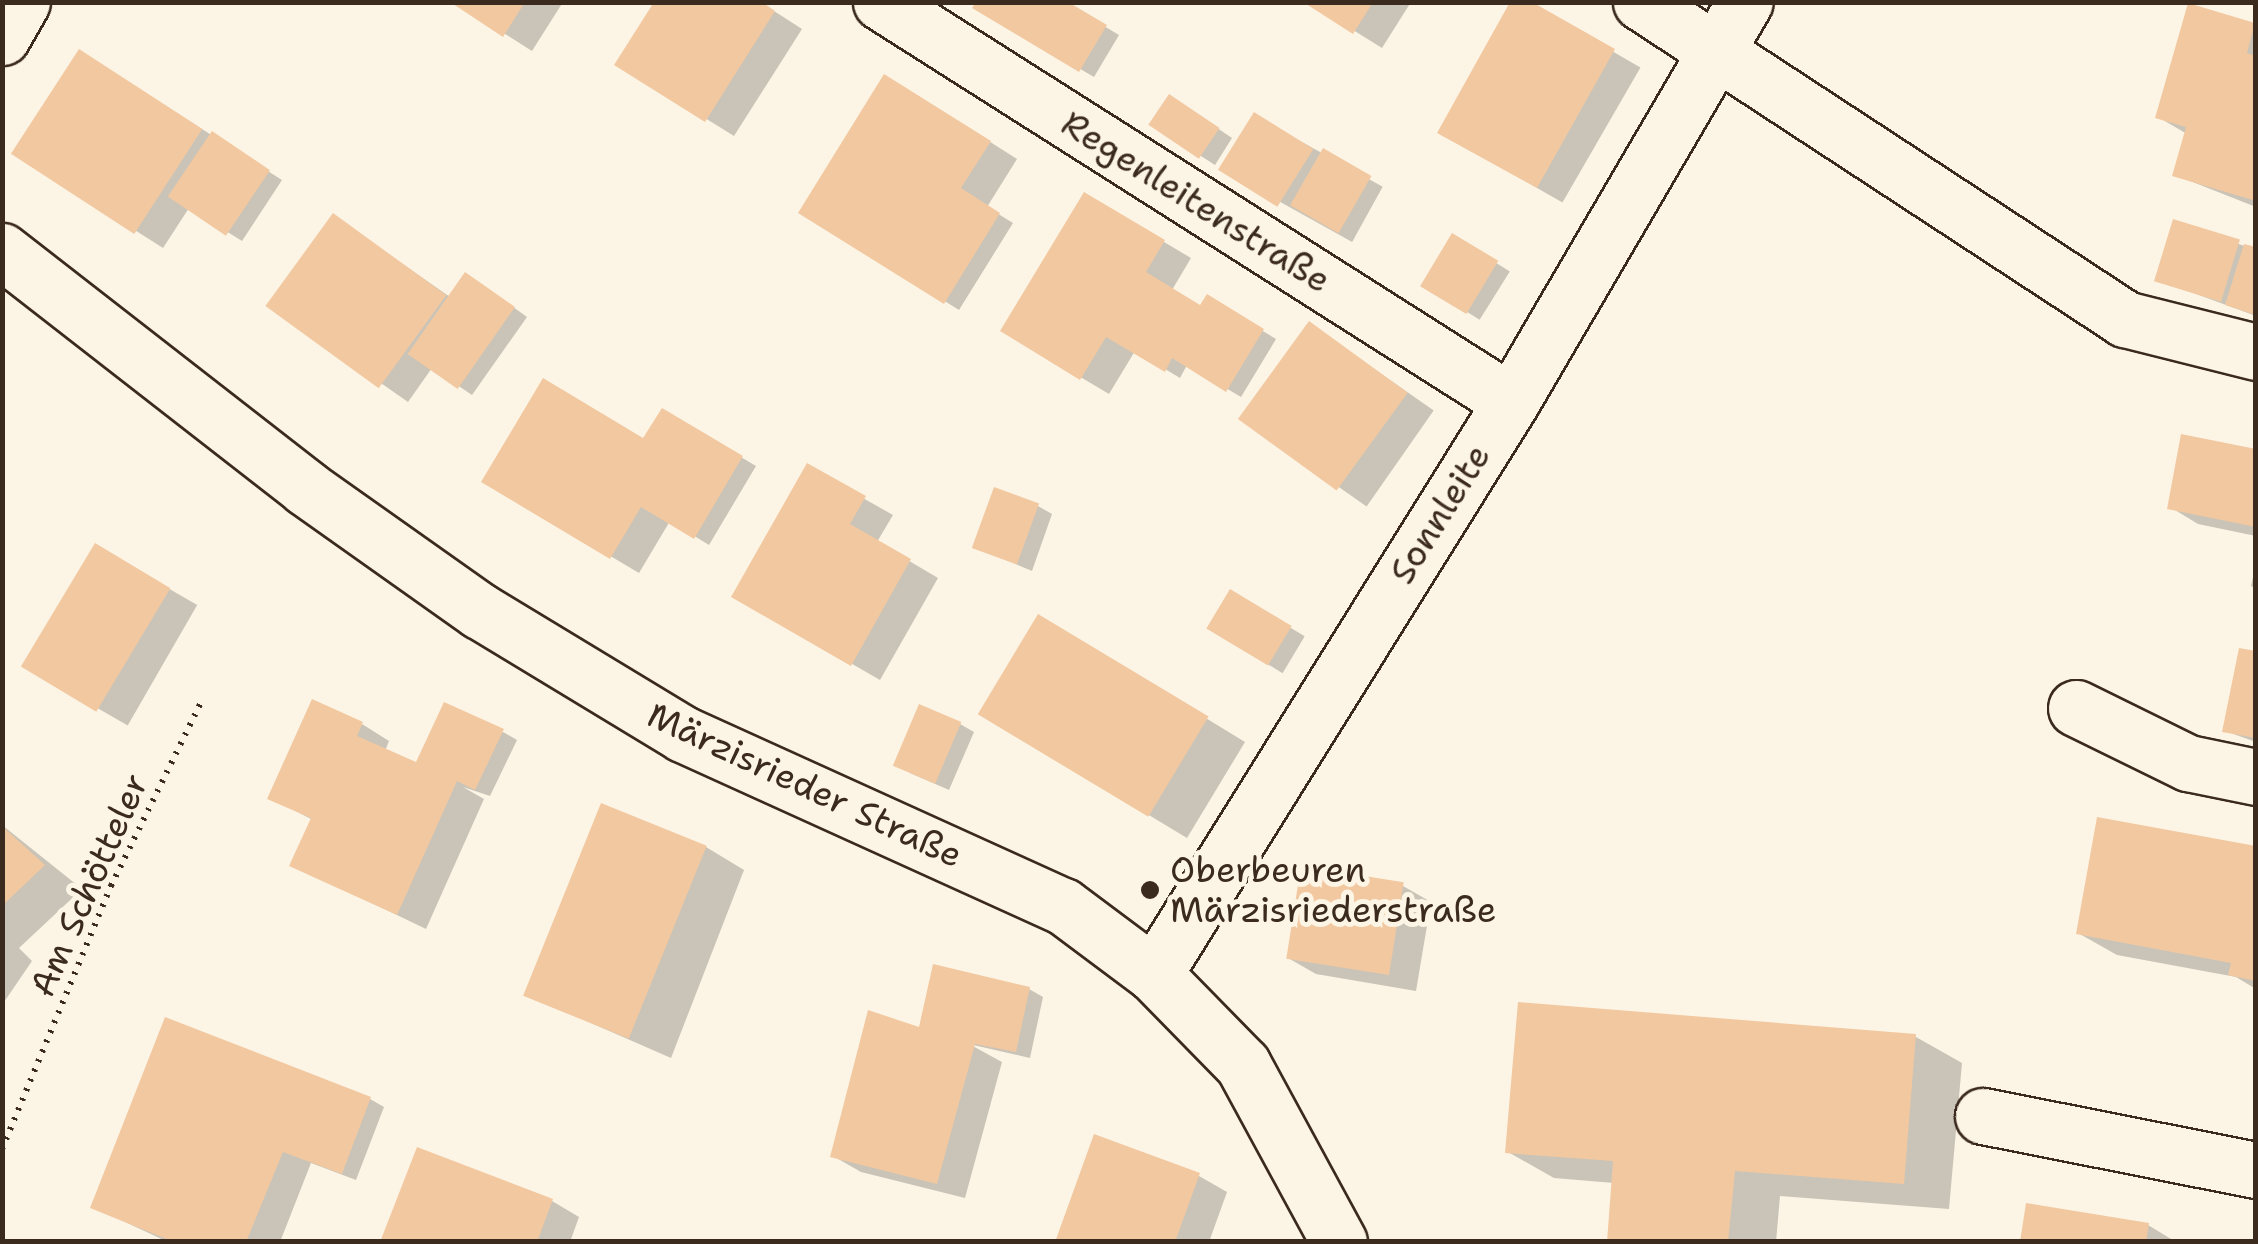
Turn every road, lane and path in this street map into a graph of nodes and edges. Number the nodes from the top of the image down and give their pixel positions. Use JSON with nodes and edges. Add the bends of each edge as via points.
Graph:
{"nodes":[{"id":1,"x":22,"y":2,"type":"edge"},
{"id":2,"x":882,"y":2,"type":"edge"},
{"id":3,"x":1641,"y":2,"type":"edge"},
{"id":4,"x":1745,"y":2,"type":"edge"},
{"id":5,"x":2,"y":37,"type":"edge"},
{"id":6,"x":1718,"y":49,"type":"junction"},
{"id":7,"x":2,"y":251,"type":"edge"},
{"id":8,"x":2256,"y":352,"type":"edge"},
{"id":9,"x":1511,"y":402,"type":"junction"},
{"id":10,"x":202,"y":700,"type":"dead end"},
{"id":11,"x":2076,"y":708,"type":"dead end"},
{"id":12,"x":2256,"y":777,"type":"edge"},
{"id":13,"x":1154,"y":974,"type":"junction"},
{"id":14,"x":1983,"y":1116,"type":"dead end"},
{"id":15,"x":2,"y":1148,"type":"edge"},
{"id":16,"x":2256,"y":1170,"type":"edge"},
{"id":17,"x":1339,"y":1242,"type":"edge"}],
"edges":[{"from":1,"to":5,"type":"street"},
{"from":2,"to":9,"type":"street","name":"Regenleitenstraße"},
{"from":3,"to":6,"type":"street"},
{"from":4,"to":6,"type":"street","name":"Sonnleite"},
{"from":6,"to":8,"type":"street","via":[[2125,319]]},
{"from":6,"to":9,"type":"street","name":"Sonnleite"},
{"from":7,"to":13,"type":"street","name":"Märzisrieder Straße","via":[[306,488],[480,611],[684,734],[1063,906]]},
{"from":9,"to":13,"type":"street","name":"Sonnleite"},
{"from":10,"to":15,"type":"path","name":"Am Schötteler","via":[[111,886]]},
{"from":11,"to":12,"type":"street","via":[[2188,762]]},
{"from":13,"to":17,"type":"street","name":"Märzisrieder Straße","via":[[1243,1065]]},
{"from":14,"to":16,"type":"street"}]}
